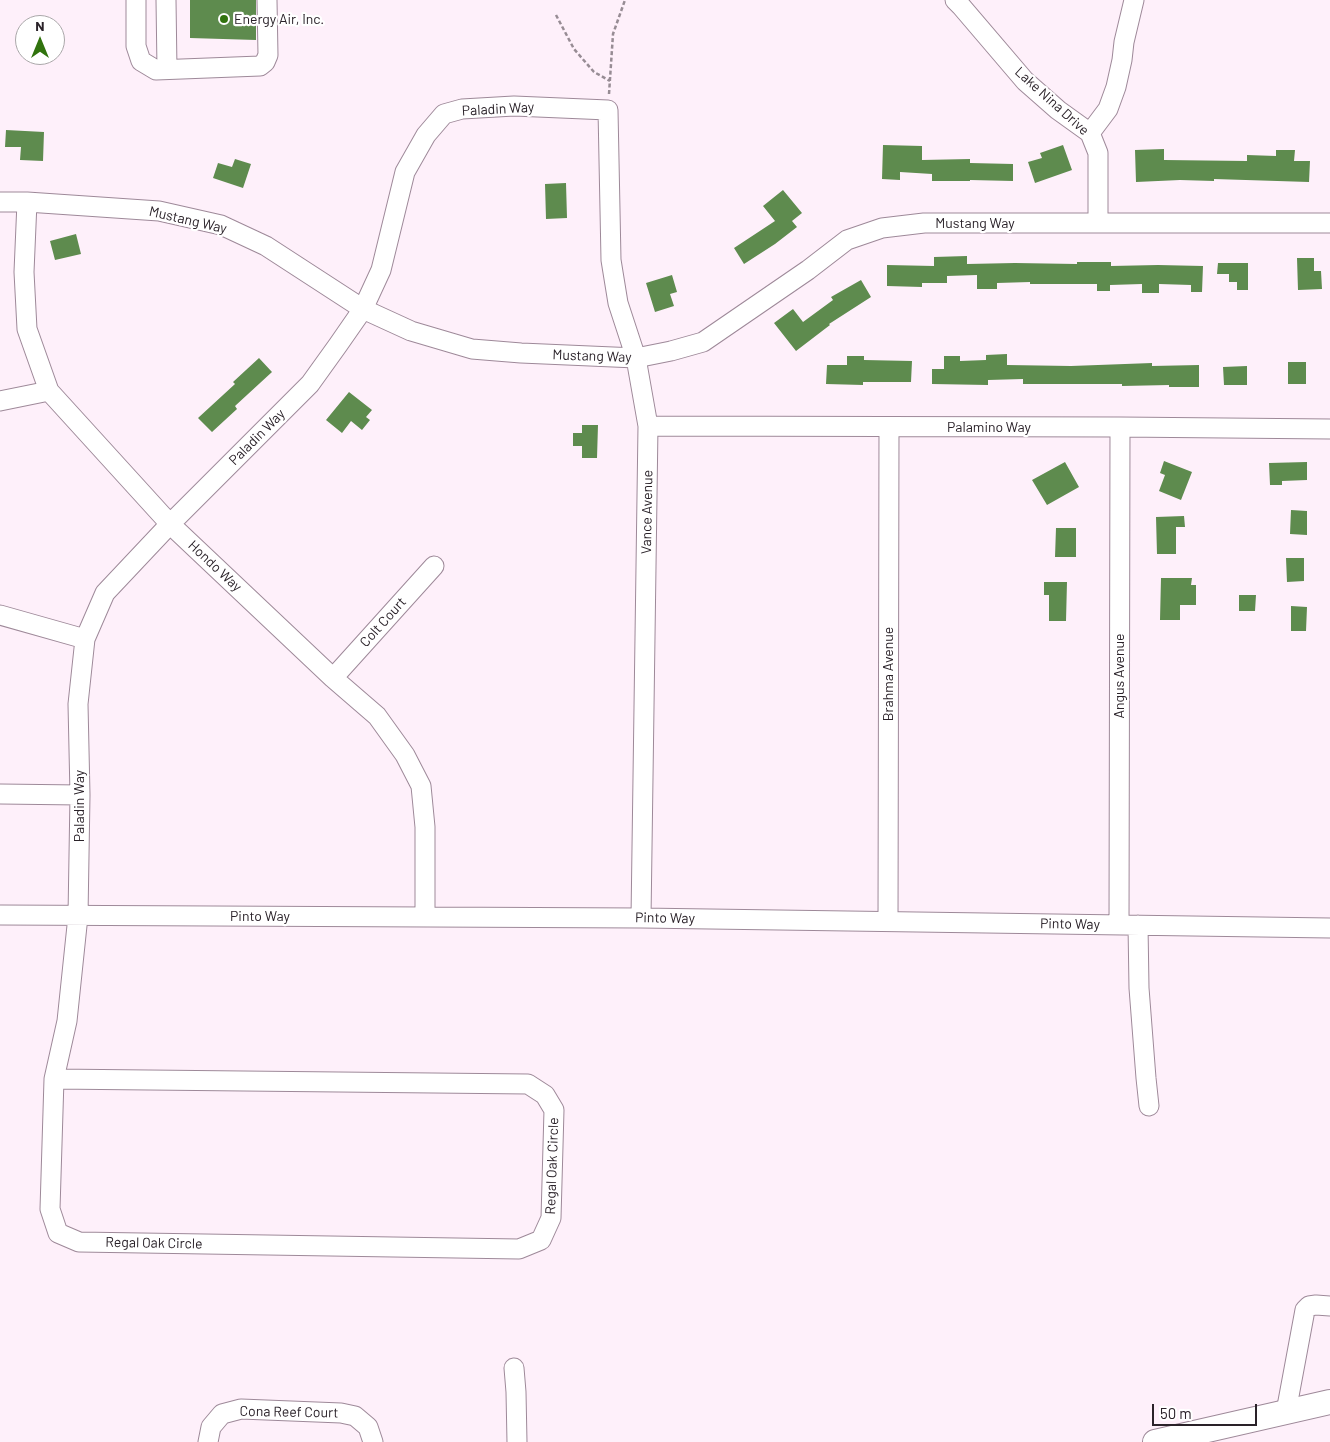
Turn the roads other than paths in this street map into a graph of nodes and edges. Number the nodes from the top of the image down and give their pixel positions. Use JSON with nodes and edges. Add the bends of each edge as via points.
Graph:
{"nodes":[{"id":1,"x":136,"y":0,"type":"edge"},
{"id":2,"x":166,"y":0,"type":"edge"},
{"id":3,"x":267,"y":0,"type":"edge"},
{"id":4,"x":955,"y":0,"type":"edge"},
{"id":5,"x":1134,"y":0,"type":"edge"},
{"id":6,"x":167,"y":69,"type":"junction"},
{"id":7,"x":608,"y":110,"type":"joint"},
{"id":8,"x":1090,"y":134,"type":"junction"},
{"id":9,"x":0,"y":202,"type":"edge"},
{"id":10,"x":27,"y":202,"type":"junction"},
{"id":11,"x":1098,"y":223,"type":"junction"},
{"id":12,"x":1330,"y":224,"type":"edge"},
{"id":13,"x":363,"y":309,"type":"junction"},
{"id":14,"x":636,"y":358,"type":"junction"},
{"id":15,"x":49,"y":391,"type":"junction"},
{"id":16,"x":0,"y":401,"type":"edge"},
{"id":17,"x":648,"y":426,"type":"junction"},
{"id":18,"x":889,"y":427,"type":"junction"},
{"id":19,"x":1120,"y":427,"type":"junction"},
{"id":20,"x":1330,"y":429,"type":"edge"},
{"id":21,"x":170,"y":524,"type":"junction"},
{"id":22,"x":434,"y":566,"type":"dead end"},
{"id":23,"x":0,"y":615,"type":"edge"},
{"id":24,"x":85,"y":639,"type":"junction"},
{"id":25,"x":333,"y":678,"type":"junction"},
{"id":26,"x":0,"y":794,"type":"edge"},
{"id":27,"x":80,"y":795,"type":"junction"},
{"id":28,"x":0,"y":915,"type":"edge"},
{"id":29,"x":78,"y":916,"type":"junction"},
{"id":30,"x":425,"y":916,"type":"junction"},
{"id":31,"x":641,"y":918,"type":"junction"},
{"id":32,"x":888,"y":921,"type":"junction"},
{"id":33,"x":1119,"y":924,"type":"junction"},
{"id":34,"x":1138,"y":925,"type":"junction"},
{"id":35,"x":1330,"y":928,"type":"edge"},
{"id":36,"x":54,"y":1079,"type":"junction"},
{"id":37,"x":1150,"y":1106,"type":"dead end"},
{"id":38,"x":1330,"y":1306,"type":"edge"},
{"id":39,"x":514,"y":1368,"type":"dead end"},
{"id":40,"x":1330,"y":1402,"type":"edge"},
{"id":41,"x":1286,"y":1412,"type":"junction"},
{"id":42,"x":208,"y":1442,"type":"edge"},
{"id":43,"x":373,"y":1442,"type":"edge"},
{"id":44,"x":517,"y":1442,"type":"edge"},
{"id":45,"x":1154,"y":1442,"type":"edge"}],
"edges":[{"from":1,"to":6,"type":"street","via":[[136,46],[141,61],[156,70]]},
{"from":2,"to":6,"type":"street"},
{"from":3,"to":6,"type":"street","via":[[268,55],[260,66]]},
{"from":4,"to":8,"type":"street","name":"Lake Nina Drive","via":[[1025,81]]},
{"from":5,"to":8,"type":"street","via":[[1116,87],[1108,109]]},
{"from":7,"to":13,"type":"street","name":"Paladin Way","via":[[514,106],[462,109],[444,114],[426,135],[406,172],[381,270]]},
{"from":7,"to":14,"type":"street","name":"Vance Avenue","via":[[611,260],[618,303]]},
{"from":8,"to":11,"type":"street","name":"Lake Nina Drive","via":[[1098,153]]},
{"from":9,"to":10,"type":"street","name":"Mustang Way"},
{"from":10,"to":13,"type":"street","name":"Mustang Way","via":[[159,211],[221,224],[266,246]]},
{"from":10,"to":15,"type":"street","name":"Hondo Way","via":[[24,272],[27,330]]},
{"from":11,"to":12,"type":"street","name":"Mustang Way"},
{"from":11,"to":14,"type":"street","name":"Mustang Way","via":[[924,223],[882,228],[847,240],[703,342]]},
{"from":13,"to":14,"type":"street","name":"Mustang Way","via":[[411,331],[472,349]]},
{"from":13,"to":21,"type":"street","name":"Paladin Way","via":[[310,384]]},
{"from":14,"to":17,"type":"street","name":"Vance Avenue"},
{"from":15,"to":16,"type":"street"},
{"from":15,"to":21,"type":"street","name":"Hondo Way"},
{"from":17,"to":18,"type":"street","name":"Palamino Way"},
{"from":17,"to":31,"type":"street","name":"Vance Avenue"},
{"from":18,"to":19,"type":"street","name":"Palamino Way"},
{"from":18,"to":32,"type":"street","name":"Brahma Avenue"},
{"from":19,"to":20,"type":"street","name":"Palamino Way"},
{"from":19,"to":33,"type":"street","name":"Angus Avenue"},
{"from":21,"to":24,"type":"street","name":"Paladin Way","via":[[105,593]]},
{"from":21,"to":25,"type":"street","name":"Hondo Way"},
{"from":22,"to":25,"type":"street","name":"Colt Court"},
{"from":23,"to":24,"type":"street"},
{"from":24,"to":27,"type":"street","name":"Paladin Way","via":[[78,704]]},
{"from":25,"to":30,"type":"street","name":"Hondo Way","via":[[377,716],[406,755],[421,786],[425,827]]},
{"from":26,"to":27,"type":"street"},
{"from":27,"to":29,"type":"street","name":"Paladin Way"},
{"from":28,"to":29,"type":"street","name":"Pinto Way"},
{"from":29,"to":30,"type":"street","name":"Pinto Way"},
{"from":29,"to":36,"type":"street","name":"Regal Oak Circle","via":[[67,1021]]},
{"from":30,"to":31,"type":"street","name":"Pinto Way"},
{"from":31,"to":32,"type":"street","name":"Pinto Way"},
{"from":32,"to":33,"type":"street","name":"Pinto Way"},
{"from":33,"to":34,"type":"street","name":"Pinto Way"},
{"from":34,"to":35,"type":"street","name":"Pinto Way"},
{"from":34,"to":37,"type":"street","via":[[1139,988]]},
{"from":36,"to":36,"type":"street","name":"Regal Oak Circle","via":[[50,1209],[58,1233],[79,1242],[519,1249],[541,1240],[551,1218],[554,1110],[545,1095],[528,1084]]},
{"from":38,"to":41,"type":"street","via":[[1309,1306],[1305,1310]]},
{"from":39,"to":44,"type":"street"},
{"from":40,"to":41,"type":"main road"},
{"from":41,"to":45,"type":"main road"},
{"from":42,"to":43,"type":"street","name":"Cona Reef Court","via":[[211,1426],[222,1414],[241,1409],[356,1416],[368,1426]]}]}
